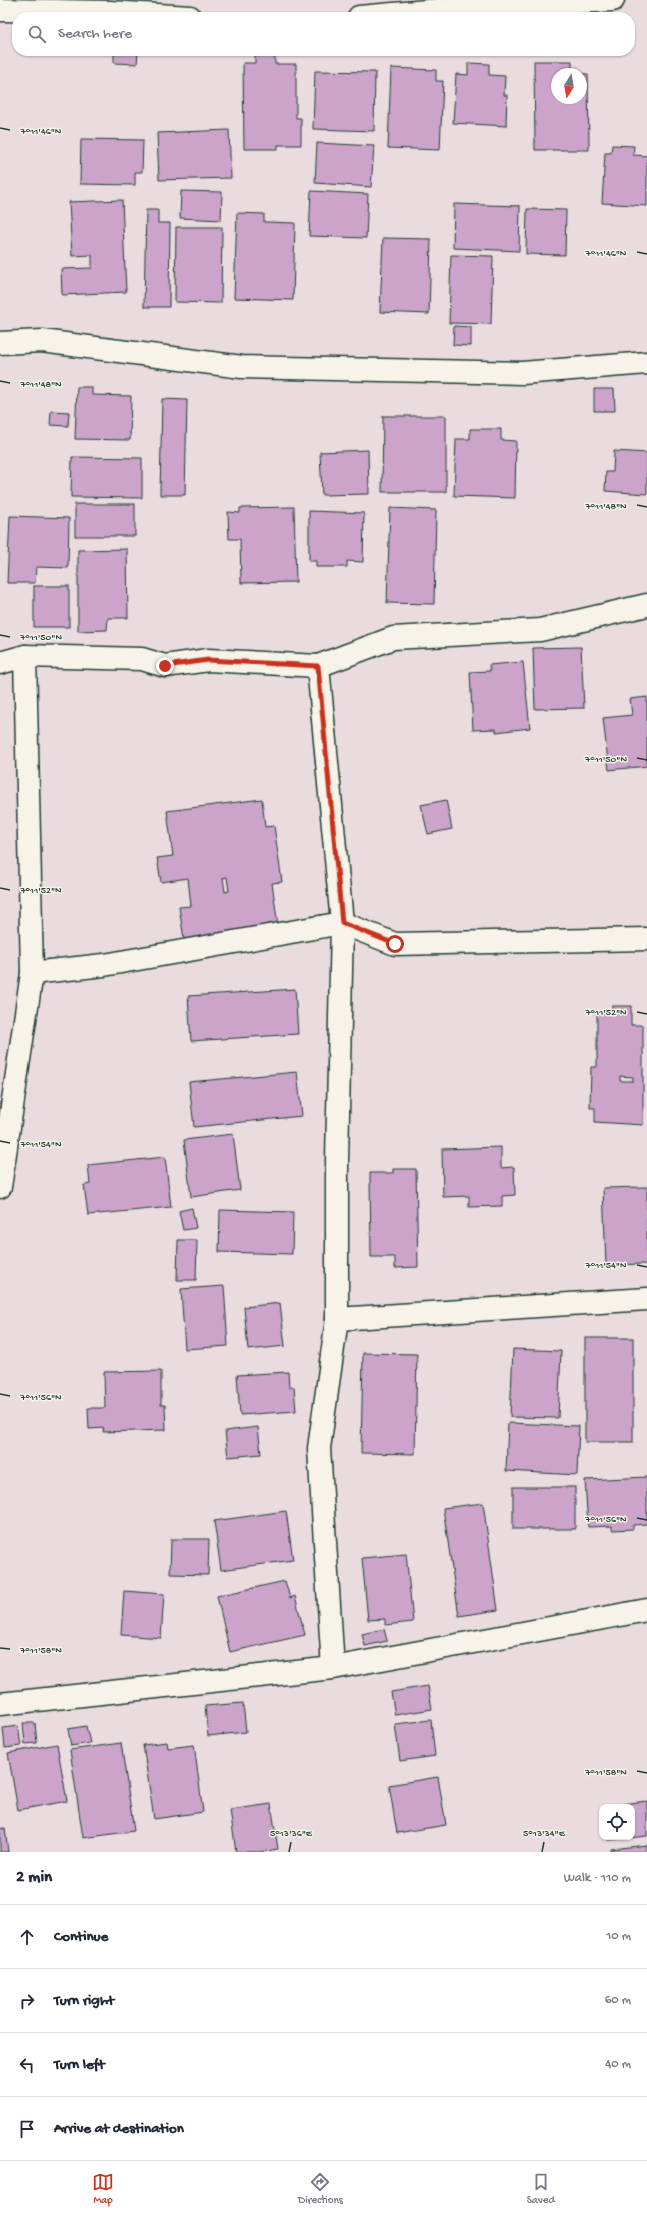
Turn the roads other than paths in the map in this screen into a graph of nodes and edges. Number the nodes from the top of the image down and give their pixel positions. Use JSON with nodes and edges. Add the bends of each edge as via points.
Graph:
{"nodes":[{"id":1,"x":355,"y":0,"type":"edge"},
{"id":2,"x":613,"y":0,"type":"edge"},
{"id":3,"x":0,"y":10,"type":"edge"},
{"id":4,"x":110,"y":12,"type":"edge"},
{"id":5,"x":355,"y":12,"type":"edge"},
{"id":6,"x":416,"y":12,"type":"edge"},
{"id":7,"x":0,"y":343,"type":"edge"},
{"id":8,"x":647,"y":363,"type":"edge"},
{"id":9,"x":647,"y":605,"type":"edge"},
{"id":10,"x":25,"y":656,"type":"junction"},
{"id":11,"x":0,"y":663,"type":"edge"},
{"id":12,"x":318,"y":666,"type":"junction"},
{"id":13,"x":342,"y":923,"type":"junction"},
{"id":14,"x":647,"y":939,"type":"edge"},
{"id":15,"x":32,"y":973,"type":"junction"},
{"id":16,"x":0,"y":1187,"type":"edge"},
{"id":17,"x":647,"y":1299,"type":"edge"},
{"id":18,"x":337,"y":1319,"type":"junction"},
{"id":19,"x":647,"y":1610,"type":"edge"},
{"id":20,"x":333,"y":1668,"type":"junction"},
{"id":21,"x":0,"y":1704,"type":"edge"}],
"edges":[{"from":1,"to":5,"type":"street"},
{"from":2,"to":6,"type":"street"},
{"from":3,"to":4,"type":"street"},
{"from":7,"to":8,"type":"street","via":[[42,341],[242,368],[522,373]]},
{"from":9,"to":12,"type":"street","via":[[540,630],[393,638]]},
{"from":10,"to":11,"type":"street"},
{"from":10,"to":12,"type":"street","via":[[142,659],[165,666],[208,660]]},
{"from":10,"to":15,"type":"street"},
{"from":12,"to":13,"type":"street"},
{"from":13,"to":14,"type":"street","via":[[395,944]]},
{"from":13,"to":15,"type":"street","via":[[104,965]]},
{"from":13,"to":18,"type":"street"},
{"from":15,"to":16,"type":"street"},
{"from":17,"to":18,"type":"street"},
{"from":18,"to":20,"type":"street","via":[[319,1448]]},
{"from":19,"to":20,"type":"street"},
{"from":20,"to":21,"type":"street"}]}
